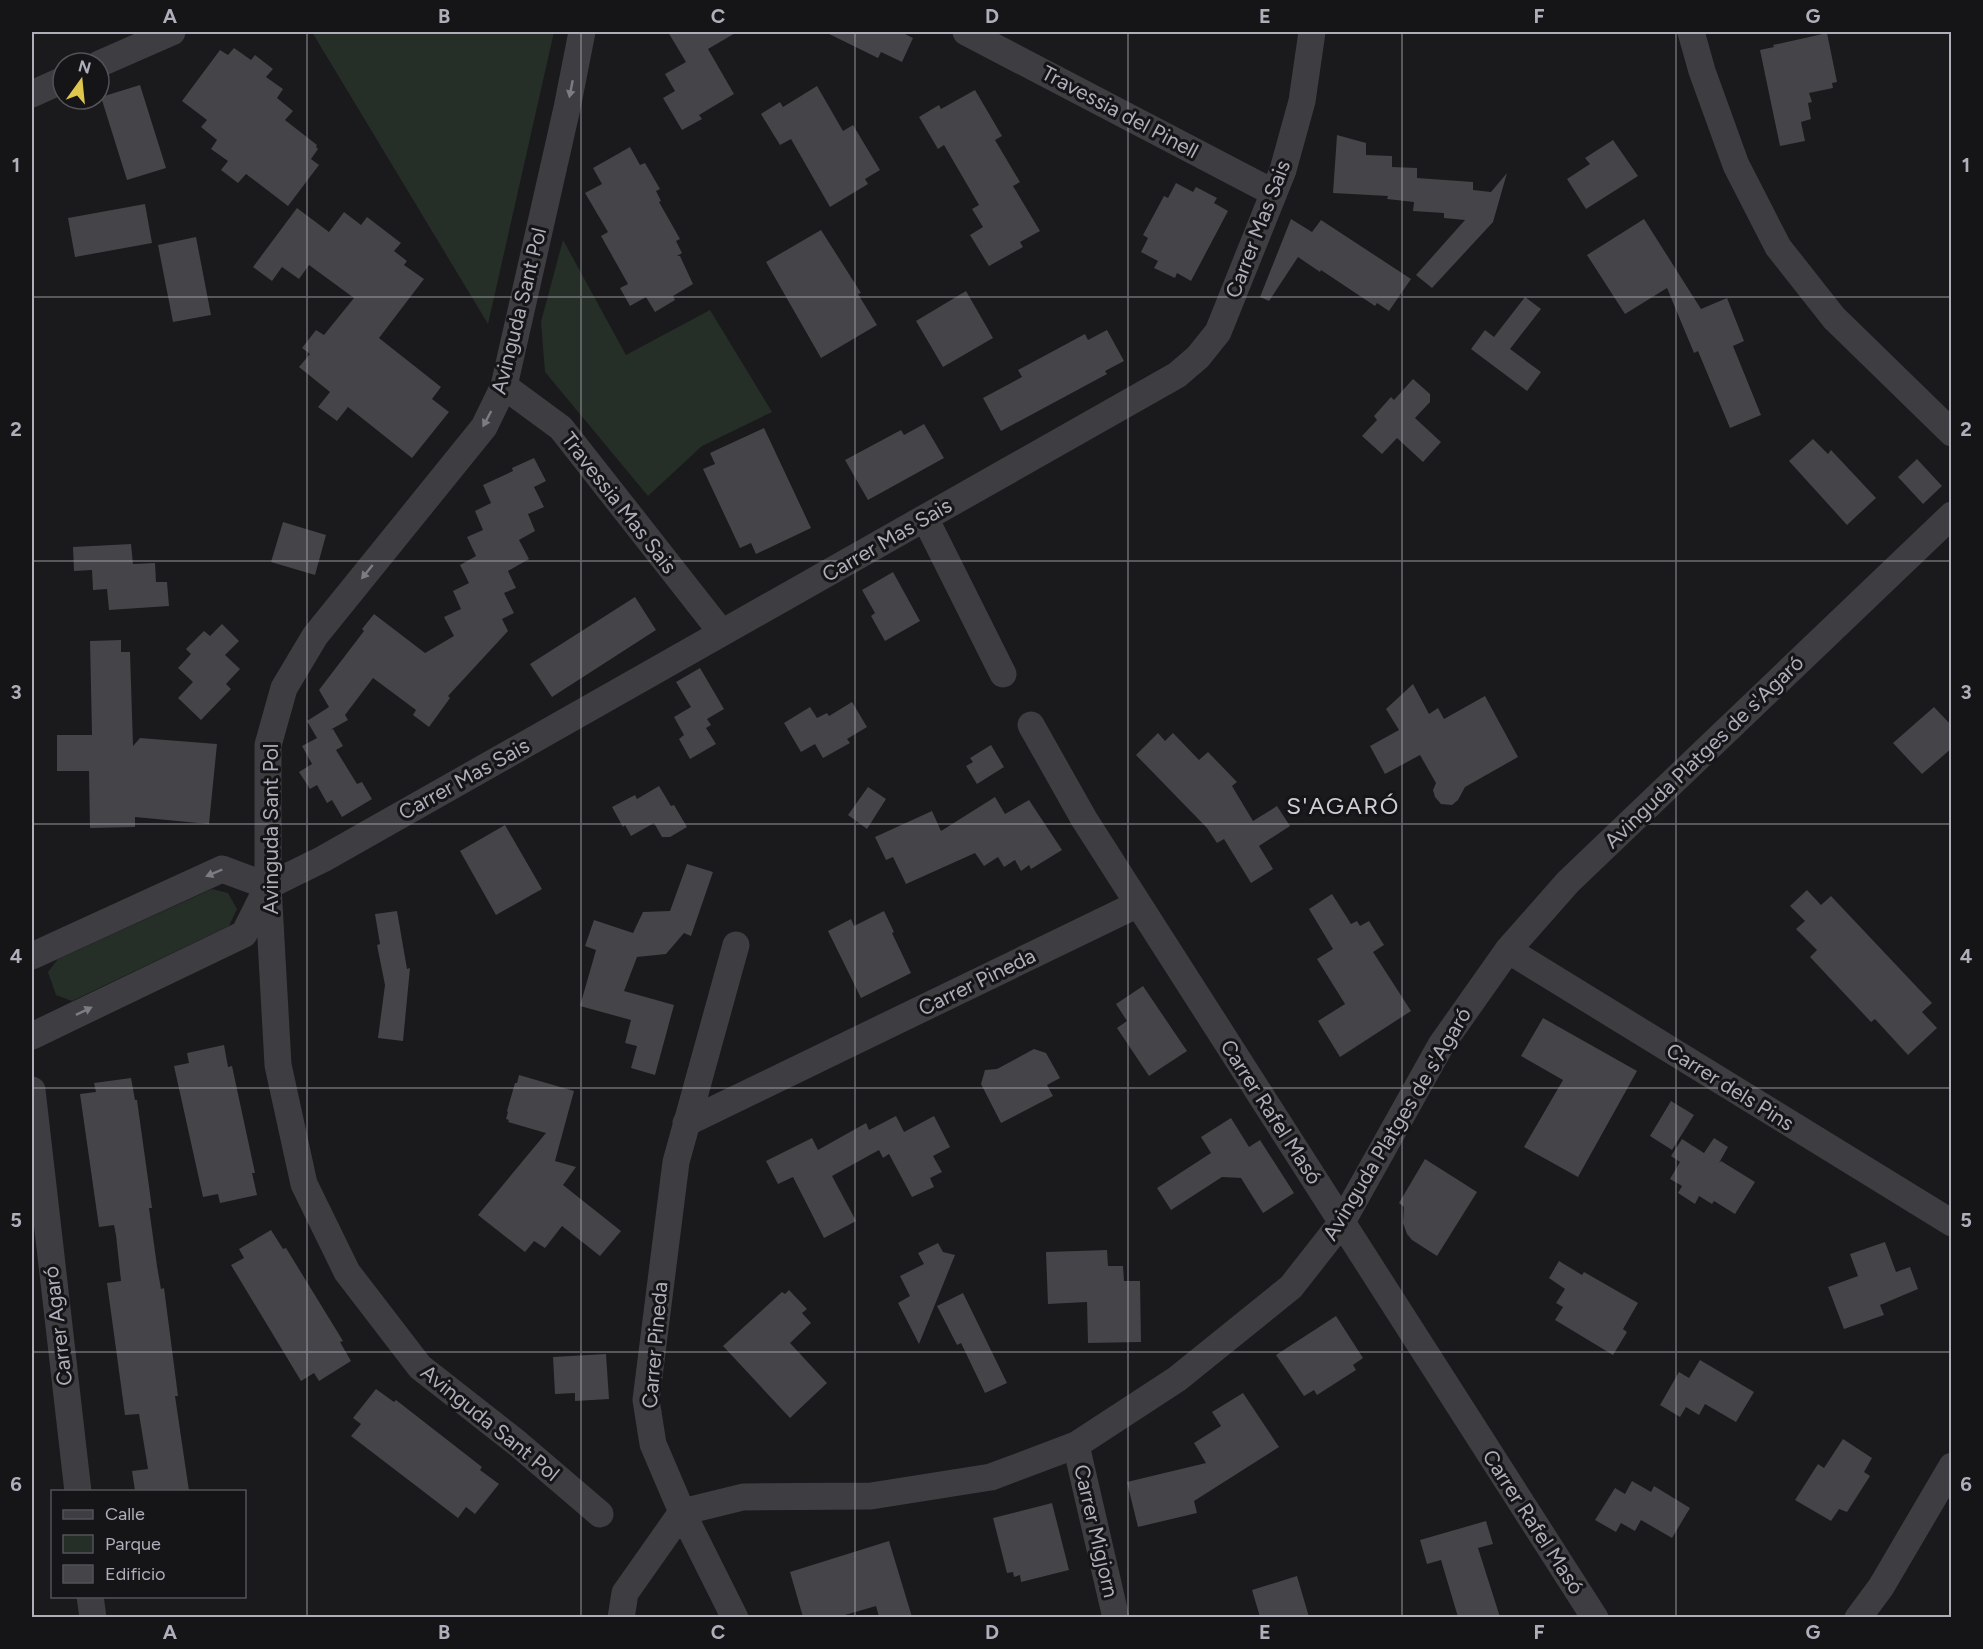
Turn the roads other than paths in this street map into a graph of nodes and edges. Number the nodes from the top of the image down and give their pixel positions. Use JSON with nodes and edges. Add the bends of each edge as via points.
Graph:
{"nodes":[{"id":1,"x":172,"y":32,"type":"edge"},
{"id":2,"x":582,"y":32,"type":"edge"},
{"id":3,"x":966,"y":32,"type":"edge"},
{"id":4,"x":1312,"y":32,"type":"edge"},
{"id":5,"x":1691,"y":32,"type":"edge"},
{"id":6,"x":111,"y":59,"type":"edge"},
{"id":7,"x":51,"y":85,"type":"edge"},
{"id":8,"x":32,"y":94,"type":"edge"},
{"id":9,"x":1274,"y":193,"type":"junction"},
{"id":10,"x":504,"y":386,"type":"junction"},
{"id":11,"x":1952,"y":433,"type":"edge"},
{"id":12,"x":1952,"y":515,"type":"edge"},
{"id":13,"x":925,"y":519,"type":"junction"},
{"id":14,"x":722,"y":633,"type":"junction"},
{"id":15,"x":1003,"y":674,"type":"dead end"},
{"id":16,"x":1031,"y":726,"type":"dead end"},
{"id":17,"x":268,"y":886,"type":"junction"},
{"id":18,"x":1138,"y":904,"type":"junction"},
{"id":19,"x":736,"y":945,"type":"dead end"},
{"id":20,"x":1508,"y":950,"type":"junction"},
{"id":21,"x":32,"y":956,"type":"edge"},
{"id":22,"x":32,"y":1036,"type":"edge"},
{"id":23,"x":32,"y":1090,"type":"edge"},
{"id":24,"x":686,"y":1123,"type":"junction"},
{"id":25,"x":1342,"y":1222,"type":"junction"},
{"id":26,"x":1952,"y":1223,"type":"edge"},
{"id":27,"x":1076,"y":1445,"type":"junction"},
{"id":28,"x":1950,"y":1476,"type":"edge"},
{"id":29,"x":78,"y":1490,"type":"edge"},
{"id":30,"x":682,"y":1512,"type":"junction"},
{"id":31,"x":600,"y":1514,"type":"dead end"},
{"id":32,"x":90,"y":1598,"type":"edge"},
{"id":33,"x":93,"y":1617,"type":"edge"},
{"id":34,"x":621,"y":1617,"type":"edge"},
{"id":35,"x":735,"y":1617,"type":"edge"},
{"id":36,"x":1116,"y":1617,"type":"edge"},
{"id":37,"x":1595,"y":1617,"type":"edge"},
{"id":38,"x":1858,"y":1617,"type":"edge"}],
"edges":[{"from":1,"to":6,"type":"street"},
{"from":2,"to":10,"type":"street","name":"Avinguda Sant Pol","one_way":true},
{"from":3,"to":9,"type":"street","name":"Travessia del Pinell"},
{"from":4,"to":9,"type":"street","name":"Carrer Mas Sais","via":[[1302,101]]},
{"from":5,"to":11,"type":"street","via":[[1736,165],[1778,247],[1834,318]]},
{"from":7,"to":8,"type":"street"},
{"from":9,"to":13,"type":"street","name":"Carrer Mas Sais","via":[[1218,332],[1198,357],[1177,375]]},
{"from":10,"to":14,"type":"street","name":"Travessia Mas Sais","via":[[561,429]]},
{"from":10,"to":17,"type":"street","name":"Avinguda Sant Pol","one_way":true,"via":[[484,427],[315,636],[284,688],[268,745]]},
{"from":12,"to":20,"type":"street","name":"Avinguda Platges de s'Agaró","via":[[1568,882]]},
{"from":13,"to":14,"type":"street","name":"Carrer Mas Sais"},
{"from":13,"to":15,"type":"street"},
{"from":14,"to":17,"type":"street","name":"Carrer Mas Sais"},
{"from":16,"to":18,"type":"street","name":"Carrer Rafel Masó"},
{"from":17,"to":21,"type":"street","one_way":true,"via":[[222,869]]},
{"from":22,"to":17,"type":"street","one_way":true,"via":[[244,934]]},
{"from":17,"to":31,"type":"street","name":"Avinguda Sant Pol","via":[[278,1065],[304,1184],[347,1272],[420,1367]]},
{"from":18,"to":24,"type":"street","name":"Carrer Pineda"},
{"from":18,"to":25,"type":"street","name":"Carrer Rafel Masó"},
{"from":19,"to":24,"type":"street","name":"Carrer Pineda"},
{"from":20,"to":25,"type":"street","name":"Avinguda Platges de s'Agaró","via":[[1441,1045]]},
{"from":20,"to":26,"type":"street","name":"Carrer dels Pins"},
{"from":23,"to":29,"type":"street","name":"Carrer Agaró"},
{"from":24,"to":30,"type":"street","name":"Carrer Pineda","via":[[676,1162],[646,1400],[653,1444]]},
{"from":25,"to":27,"type":"street","name":"Avinguda Platges de s'Agaró","via":[[1291,1287],[1177,1379]]},
{"from":25,"to":37,"type":"street","name":"Carrer Rafel Masó"},
{"from":27,"to":30,"type":"street","name":"Avinguda Platges de s'Agaró","via":[[991,1477],[871,1497],[743,1497]]},
{"from":27,"to":36,"type":"street","name":"Carrer Migjorn"},
{"from":28,"to":38,"type":"street"},
{"from":30,"to":34,"type":"street","via":[[625,1593]]},
{"from":30,"to":35,"type":"street","name":"Carrer Pineda"},
{"from":32,"to":33,"type":"street"}]}
